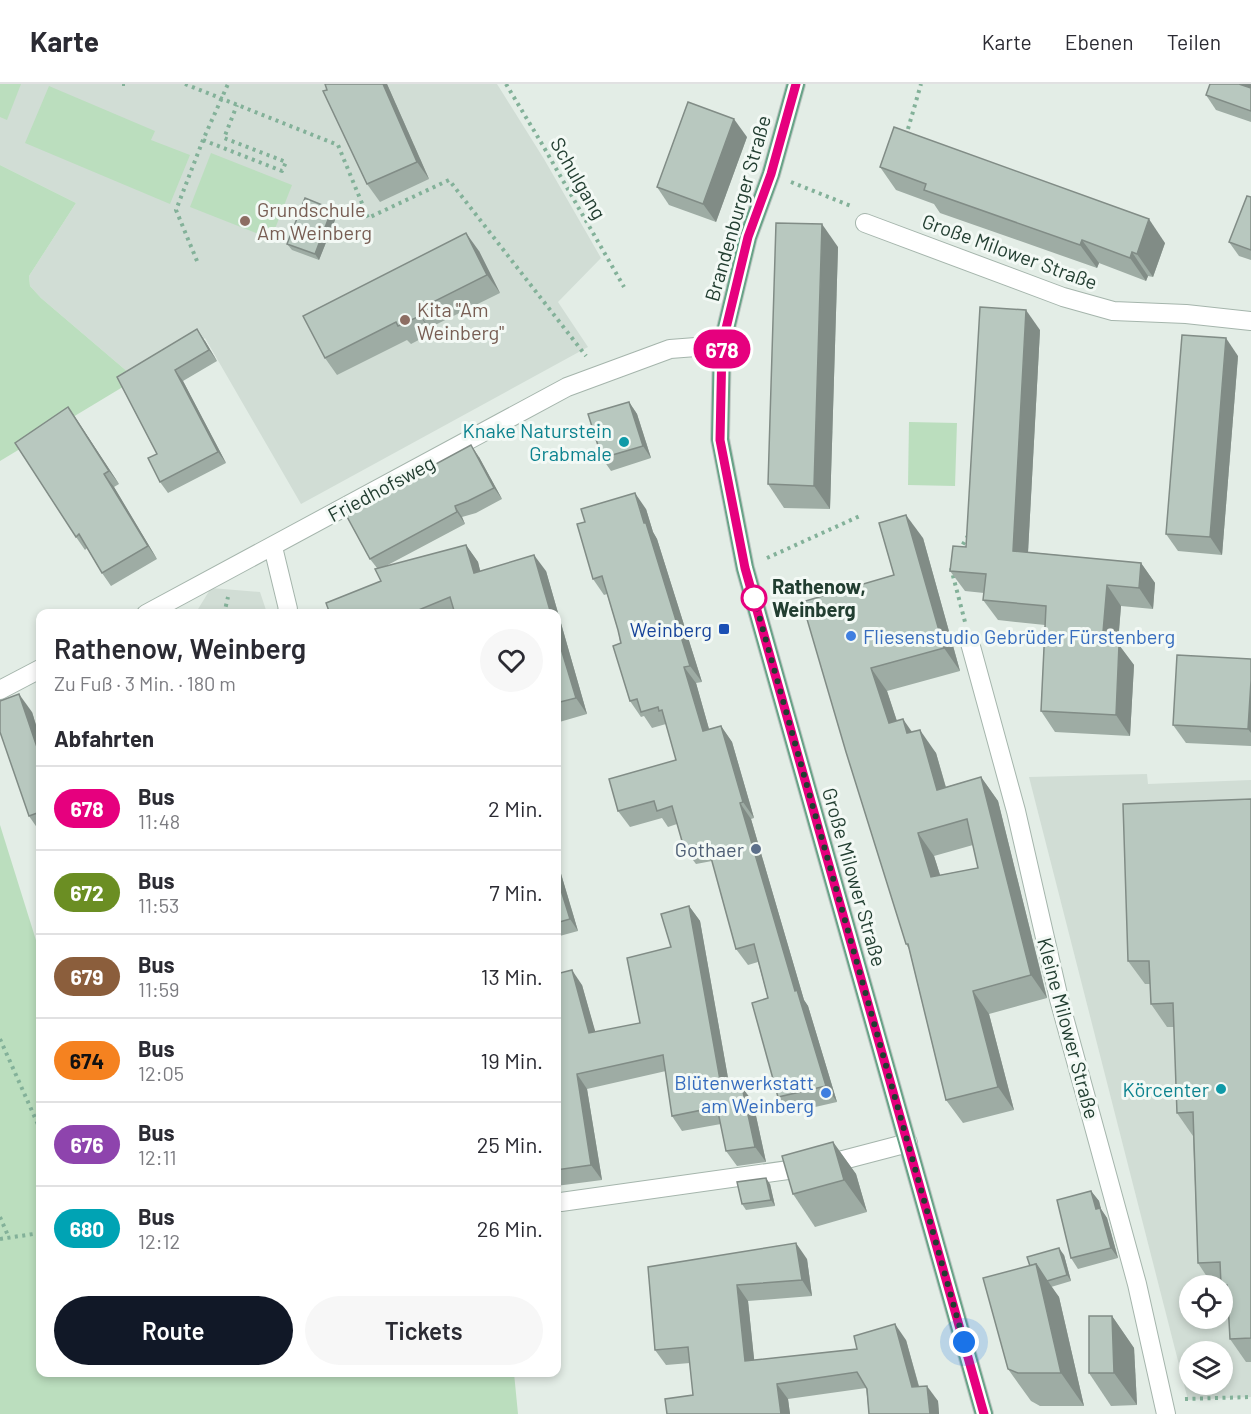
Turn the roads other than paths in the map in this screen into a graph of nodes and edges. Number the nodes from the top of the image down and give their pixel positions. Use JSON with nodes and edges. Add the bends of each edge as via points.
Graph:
{"nodes":[{"id":1,"x":796,"y":84,"type":"edge"},
{"id":2,"x":865,"y":223,"type":"road end"},
{"id":3,"x":1251,"y":321,"type":"edge"},
{"id":4,"x":722,"y":345,"type":"junction"},
{"id":5,"x":273,"y":547,"type":"junction"},
{"id":6,"x":155,"y":609,"type":"edge"},
{"id":7,"x":288,"y":609,"type":"edge"},
{"id":8,"x":970,"y":643,"type":"road end"},
{"id":9,"x":36,"y":671,"type":"edge"},
{"id":10,"x":0,"y":690,"type":"edge"},
{"id":11,"x":908,"y":1143,"type":"junction"},
{"id":12,"x":561,"y":1202,"type":"dead end"},
{"id":13,"x":1165,"y":1407,"type":"edge"},
{"id":14,"x":984,"y":1414,"type":"edge"}],
"edges":[{"from":1,"to":4,"type":"main road","name":"Brandenburger Straße","via":[[771,174],[748,237]]},
{"from":2,"to":3,"type":"street","name":"Große Milower Straße","via":[[1063,297],[1103,308]]},
{"from":4,"to":5,"type":"street","name":"Friedhofsweg","via":[[670,349],[567,387]]},
{"from":4,"to":11,"type":"main road","name":"Große Milower Straße","via":[[720,440],[745,568]]},
{"from":5,"to":6,"type":"street","name":"Friedhofsweg"},
{"from":5,"to":7,"type":"street"},
{"from":8,"to":13,"type":"street","name":"Kleine Milower Straße","via":[[1016,811],[1059,999],[1137,1284]]},
{"from":9,"to":10,"type":"street"},
{"from":11,"to":12,"type":"street","via":[[825,1165]]},
{"from":11,"to":14,"type":"main road","name":"Große Milower Straße"}]}
